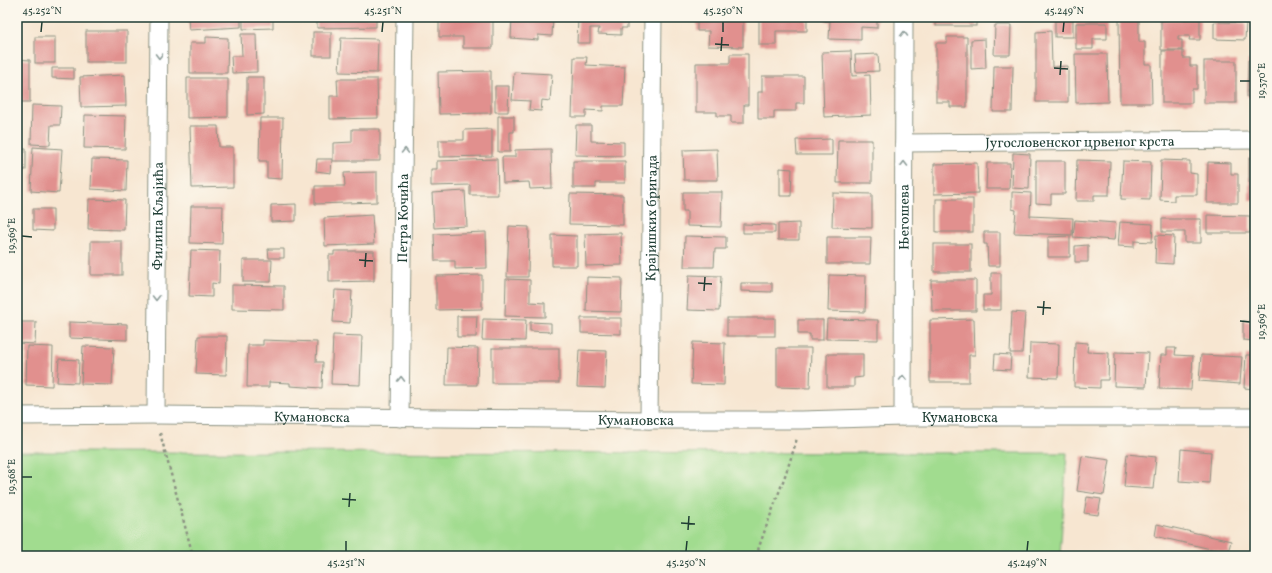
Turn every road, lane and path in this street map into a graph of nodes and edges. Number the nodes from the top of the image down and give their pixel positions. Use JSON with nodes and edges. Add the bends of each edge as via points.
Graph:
{"nodes":[{"id":1,"x":159,"y":17,"type":"edge"},
{"id":2,"x":406,"y":17,"type":"edge"},
{"id":3,"x":653,"y":17,"type":"edge"},
{"id":4,"x":904,"y":17,"type":"edge"},
{"id":5,"x":1255,"y":140,"type":"edge"},
{"id":6,"x":904,"y":143,"type":"junction"},
{"id":7,"x":156,"y":415,"type":"junction"},
{"id":8,"x":17,"y":416,"type":"edge"},
{"id":9,"x":903,"y":417,"type":"junction"},
{"id":10,"x":1255,"y":417,"type":"edge"},
{"id":11,"x":400,"y":418,"type":"junction"},
{"id":12,"x":649,"y":420,"type":"junction"},
{"id":13,"x":802,"y":420,"type":"junction"},
{"id":14,"x":193,"y":556,"type":"edge"},
{"id":15,"x":756,"y":556,"type":"edge"}],
"edges":[{"from":1,"to":7,"type":"street","name":"Филипа Кљајића","one_way":true},
{"from":11,"to":2,"type":"street","name":"Петра Кочића","one_way":true},
{"from":3,"to":12,"type":"street","name":"Крајишких бригада"},
{"from":6,"to":4,"type":"street","name":"Његошева","one_way":true},
{"from":5,"to":6,"type":"street","name":"Југословенског црвеног крста"},
{"from":9,"to":6,"type":"street","name":"Његошева","one_way":true},
{"from":7,"to":8,"type":"street","name":"Кумановска"},
{"from":7,"to":11,"type":"street","name":"Кумановска"},
{"from":7,"to":14,"type":"path"},
{"from":9,"to":10,"type":"street","name":"Кумановска"},
{"from":9,"to":13,"type":"street","name":"Кумановска"},
{"from":11,"to":12,"type":"street","name":"Кумановска"},
{"from":12,"to":13,"type":"street","name":"Кумановска"},
{"from":13,"to":15,"type":"path","via":[[789,467]]}]}
